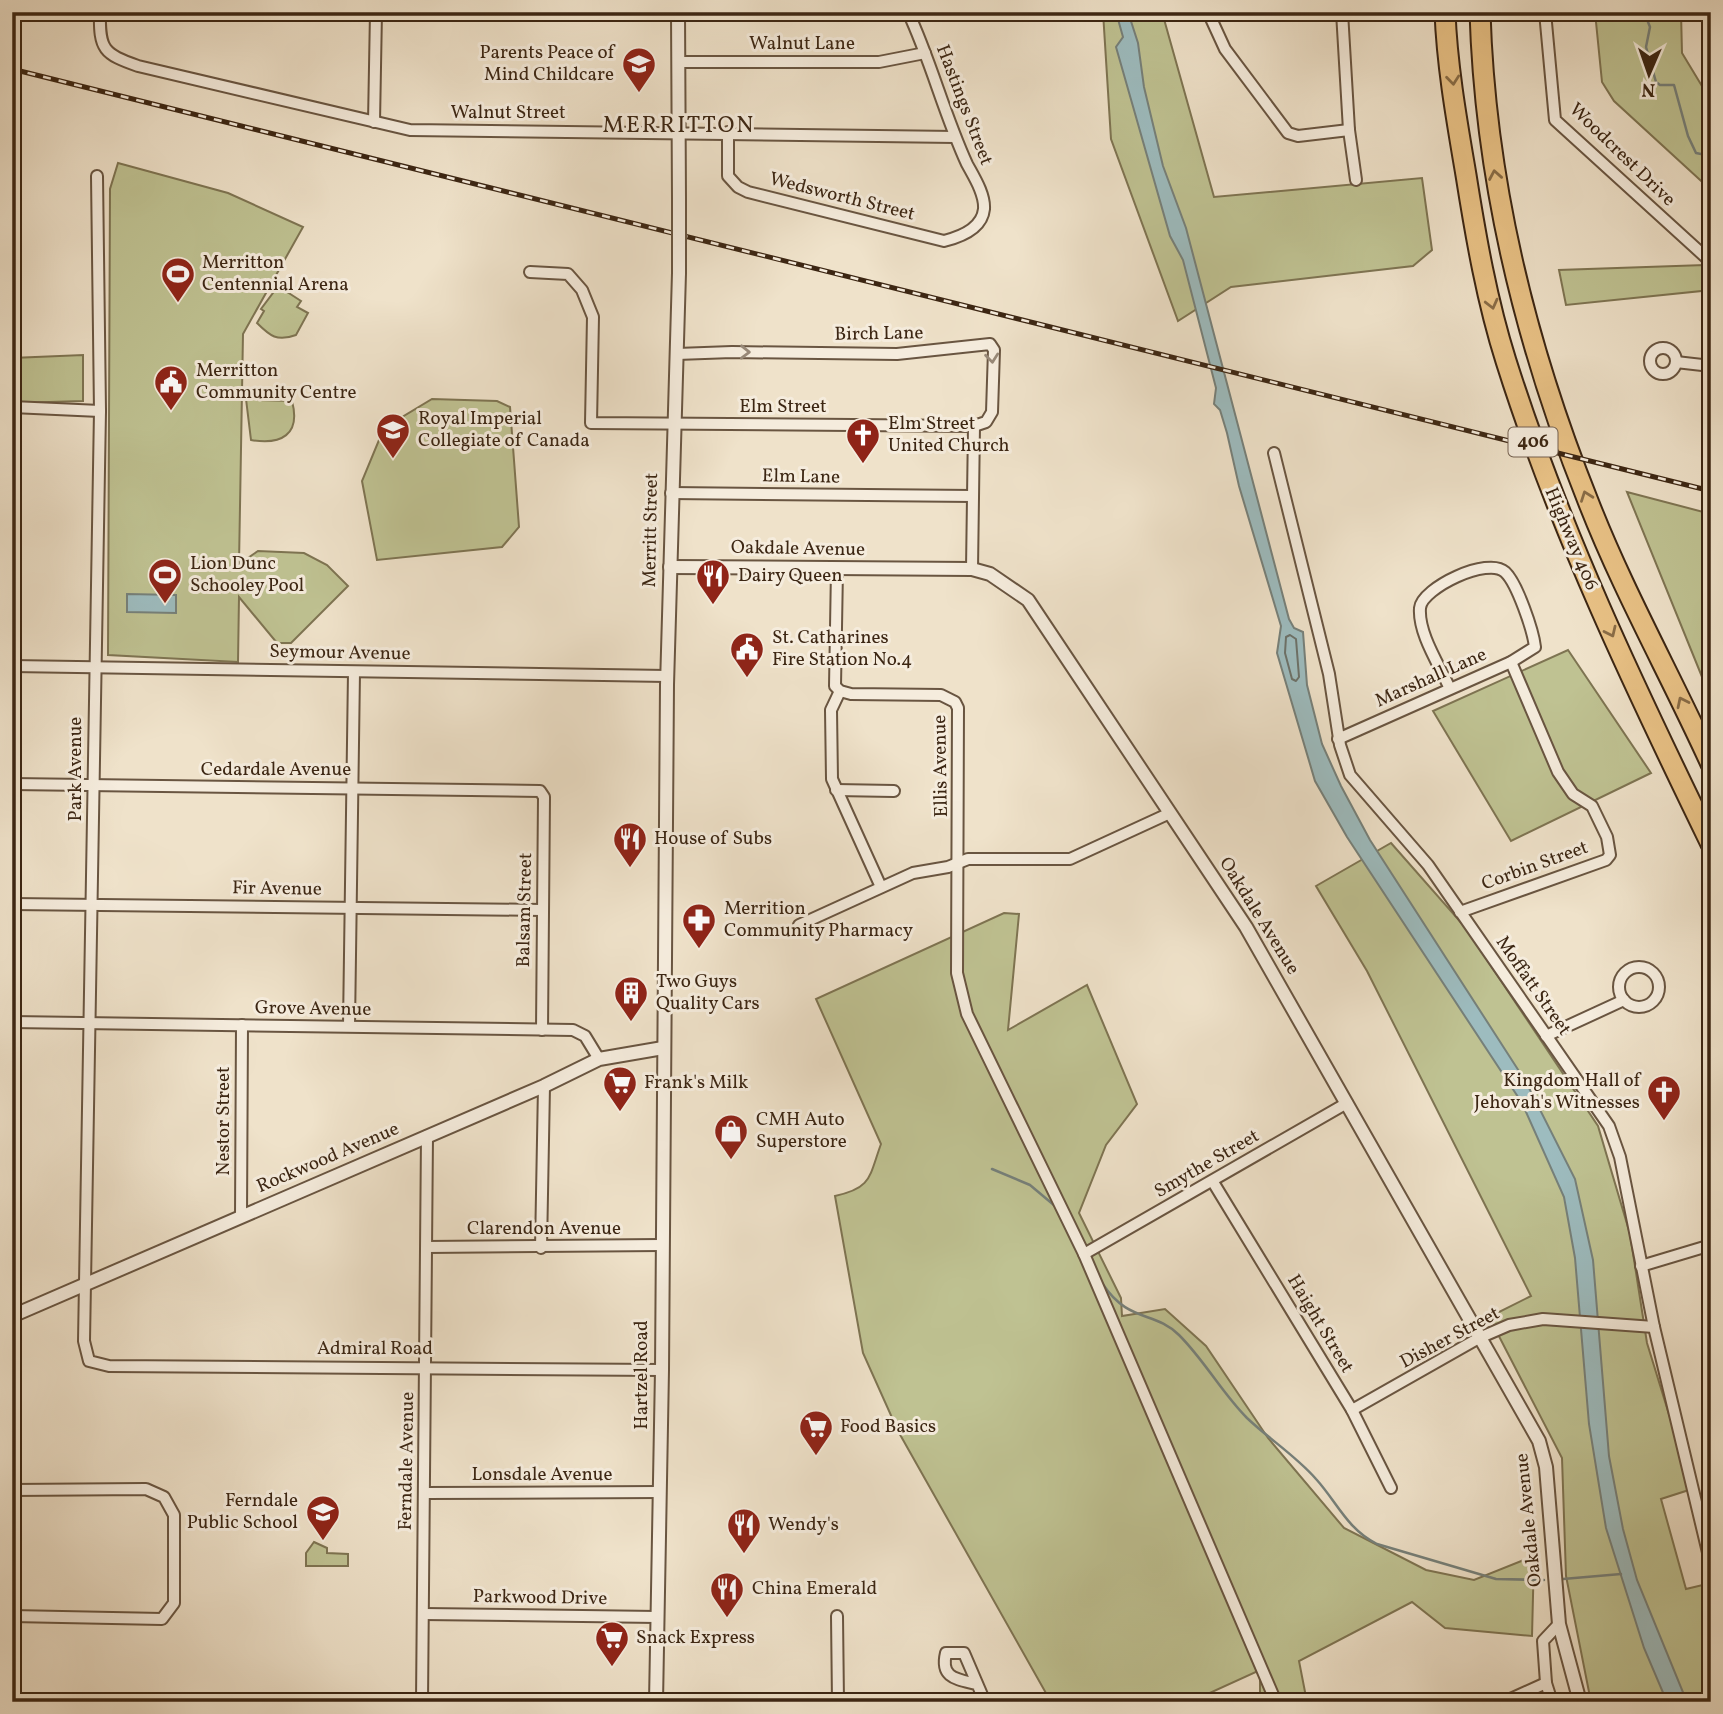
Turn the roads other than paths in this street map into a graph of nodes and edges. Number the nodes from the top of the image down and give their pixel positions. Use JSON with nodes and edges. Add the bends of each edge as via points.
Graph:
{"nodes":[{"id":1,"x":376,"y":12,"type":"edge"},
{"id":2,"x":678,"y":12,"type":"edge"},
{"id":3,"x":908,"y":12,"type":"edge"},
{"id":4,"x":1208,"y":12,"type":"edge"},
{"id":5,"x":1342,"y":12,"type":"edge"},
{"id":6,"x":1445,"y":12,"type":"edge"},
{"id":7,"x":1480,"y":12,"type":"edge"},
{"id":8,"x":1545,"y":12,"type":"edge"},
{"id":9,"x":100,"y":15,"type":"edge"},
{"id":10,"x":925,"y":54,"type":"junction"},
{"id":11,"x":678,"y":62,"type":"junction"},
{"id":12,"x":374,"y":122,"type":"junction"},
{"id":13,"x":1349,"y":130,"type":"junction"},
{"id":14,"x":678,"y":131,"type":"junction"},
{"id":15,"x":728,"y":132,"type":"junction"},
{"id":16,"x":955,"y":136,"type":"junction"},
{"id":17,"x":97,"y":176,"type":"dead end"},
{"id":18,"x":1356,"y":180,"type":"dead end"},
{"id":19,"x":984,"y":211,"type":"joint"},
{"id":20,"x":1711,"y":262,"type":"edge"},
{"id":21,"x":530,"y":272,"type":"dead end"},
{"id":22,"x":677,"y":354,"type":"junction"},
{"id":23,"x":1676,"y":362,"type":"dead end"},
{"id":24,"x":1711,"y":366,"type":"edge"},
{"id":25,"x":12,"y":407,"type":"edge"},
{"id":26,"x":100,"y":411,"type":"junction"},
{"id":27,"x":674,"y":424,"type":"junction"},
{"id":28,"x":974,"y":426,"type":"junction"},
{"id":29,"x":1274,"y":453,"type":"dead end"},
{"id":30,"x":671,"y":494,"type":"junction"},
{"id":31,"x":973,"y":496,"type":"junction"},
{"id":32,"x":670,"y":567,"type":"junction"},
{"id":33,"x":837,"y":569,"type":"junction"},
{"id":34,"x":972,"y":569,"type":"junction"},
{"id":35,"x":1511,"y":662,"type":"junction"},
{"id":36,"x":12,"y":666,"type":"edge"},
{"id":37,"x":94,"y":667,"type":"junction"},
{"id":38,"x":354,"y":672,"type":"junction"},
{"id":39,"x":667,"y":676,"type":"junction"},
{"id":40,"x":1450,"y":689,"type":"junction"},
{"id":41,"x":840,"y":691,"type":"junction"},
{"id":42,"x":1338,"y":739,"type":"junction"},
{"id":43,"x":1711,"y":764,"type":"edge"},
{"id":44,"x":12,"y":784,"type":"edge"},
{"id":45,"x":94,"y":786,"type":"junction"},
{"id":46,"x":352,"y":788,"type":"junction"},
{"id":47,"x":836,"y":790,"type":"junction"},
{"id":48,"x":540,"y":791,"type":"joint"},
{"id":49,"x":894,"y":791,"type":"dead end"},
{"id":50,"x":1170,"y":813,"type":"junction"},
{"id":51,"x":1711,"y":844,"type":"edge"},
{"id":52,"x":960,"y":861,"type":"junction"},
{"id":53,"x":881,"y":887,"type":"junction"},
{"id":54,"x":12,"y":904,"type":"edge"},
{"id":55,"x":91,"y":905,"type":"junction"},
{"id":56,"x":352,"y":908,"type":"junction"},
{"id":57,"x":542,"y":910,"type":"junction"},
{"id":58,"x":1460,"y":912,"type":"junction"},
{"id":59,"x":799,"y":925,"type":"dead end"},
{"id":60,"x":1624,"y":1000,"type":"dead end"},
{"id":61,"x":12,"y":1022,"type":"edge"},
{"id":62,"x":89,"y":1022,"type":"junction"},
{"id":63,"x":242,"y":1025,"type":"junction"},
{"id":64,"x":349,"y":1027,"type":"junction"},
{"id":65,"x":542,"y":1030,"type":"junction"},
{"id":66,"x":1546,"y":1036,"type":"junction"},
{"id":67,"x":663,"y":1048,"type":"junction"},
{"id":68,"x":598,"y":1059,"type":"junction"},
{"id":69,"x":544,"y":1086,"type":"junction"},
{"id":70,"x":1347,"y":1103,"type":"junction"},
{"id":71,"x":427,"y":1136,"type":"junction"},
{"id":72,"x":1213,"y":1182,"type":"junction"},
{"id":73,"x":241,"y":1216,"type":"junction"},
{"id":74,"x":661,"y":1245,"type":"junction"},
{"id":75,"x":1711,"y":1245,"type":"edge"},
{"id":76,"x":426,"y":1247,"type":"junction"},
{"id":77,"x":541,"y":1248,"type":"junction"},
{"id":78,"x":1084,"y":1254,"type":"junction"},
{"id":79,"x":1641,"y":1266,"type":"junction"},
{"id":80,"x":85,"y":1285,"type":"junction"},
{"id":81,"x":12,"y":1317,"type":"edge"},
{"id":82,"x":1654,"y":1327,"type":"junction"},
{"id":83,"x":1479,"y":1338,"type":"junction"},
{"id":84,"x":89,"y":1361,"type":"joint"},
{"id":85,"x":426,"y":1367,"type":"junction"},
{"id":86,"x":662,"y":1370,"type":"junction"},
{"id":87,"x":1352,"y":1410,"type":"junction"},
{"id":88,"x":1391,"y":1488,"type":"dead end"},
{"id":89,"x":12,"y":1490,"type":"edge"},
{"id":90,"x":660,"y":1492,"type":"junction"},
{"id":91,"x":424,"y":1493,"type":"junction"},
{"id":92,"x":1711,"y":1565,"type":"edge"},
{"id":93,"x":423,"y":1614,"type":"junction"},
{"id":94,"x":12,"y":1616,"type":"edge"},
{"id":95,"x":837,"y":1616,"type":"dead end"},
{"id":96,"x":657,"y":1617,"type":"junction"},
{"id":97,"x":1559,"y":1624,"type":"junction"},
{"id":98,"x":1546,"y":1683,"type":"junction"},
{"id":99,"x":976,"y":1684,"type":"dead end"},
{"id":100,"x":422,"y":1702,"type":"edge"},
{"id":101,"x":656,"y":1702,"type":"edge"},
{"id":102,"x":838,"y":1702,"type":"edge"},
{"id":103,"x":985,"y":1702,"type":"edge"},
{"id":104,"x":1276,"y":1702,"type":"edge"},
{"id":105,"x":1504,"y":1702,"type":"edge"},
{"id":106,"x":1552,"y":1702,"type":"edge"},
{"id":107,"x":1580,"y":1702,"type":"edge"}],
"edges":[{"from":1,"to":12,"type":"street"},
{"from":2,"to":11,"type":"street","name":"Merritt Street"},
{"from":3,"to":10,"type":"street","name":"Hastings Street"},
{"from":4,"to":13,"type":"street","via":[[1225,49],[1288,133]]},
{"from":5,"to":13,"type":"street"},
{"from":6,"to":51,"type":"highway","name":"Highway 406","number":"406","one_way":true,"via":[[1479,256],[1505,359],[1577,556]]},
{"from":43,"to":7,"type":"highway","name":"Highway 406","number":"406","one_way":true,"via":[[1587,500],[1535,346],[1494,169]]},
{"from":8,"to":20,"type":"street","name":"Woodcrest Drive","via":[[1555,120]]},
{"from":9,"to":12,"type":"street","name":"Walnut Street","via":[[110,56]]},
{"from":10,"to":11,"type":"street","name":"Walnut Lane","via":[[879,62]]},
{"from":10,"to":16,"type":"street","name":"Hastings Street"},
{"from":11,"to":14,"type":"street","name":"Merritt Street"},
{"from":12,"to":14,"type":"street","name":"Walnut Street","via":[[410,130]]},
{"from":13,"to":18,"type":"street"},
{"from":14,"to":15,"type":"street","name":"Walnut Street"},
{"from":14,"to":22,"type":"street","name":"Merritt Street","bridge":true},
{"from":15,"to":16,"type":"street","name":"Walnut Street"},
{"from":15,"to":19,"type":"street","name":"Wedsworth Street","via":[[728,176],[748,192],[944,241],[975,227]]},
{"from":16,"to":19,"type":"street","name":"Hastings Street","via":[[981,193]]},
{"from":17,"to":26,"type":"street","name":"Park Avenue"},
{"from":21,"to":27,"type":"street","name":"Elm Street","via":[[568,274],[582,290],[593,317],[591,423]]},
{"from":22,"to":27,"type":"street","name":"Merritt Street"},
{"from":22,"to":28,"type":"street","name":"Birch Lane","one_way":true,"via":[[897,354],[990,344],[994,351],[992,412],[986,422]]},
{"from":23,"to":24,"type":"street"},
{"from":25,"to":26,"type":"street"},
{"from":26,"to":37,"type":"street","name":"Park Avenue"},
{"from":27,"to":28,"type":"street","name":"Elm Street"},
{"from":27,"to":30,"type":"street","name":"Merritt Street"},
{"from":28,"to":31,"type":"street"},
{"from":29,"to":42,"type":"street","name":"Moffatt Street","via":[[1329,674]]},
{"from":30,"to":31,"type":"street","name":"Elm Lane"},
{"from":30,"to":32,"type":"street","name":"Merritt Street"},
{"from":31,"to":34,"type":"street"},
{"from":32,"to":33,"type":"street","name":"Oakdale Avenue"},
{"from":32,"to":39,"type":"street","name":"Merritt Street"},
{"from":33,"to":34,"type":"street","name":"Oakdale Avenue"},
{"from":33,"to":41,"type":"street","via":[[833,671]]},
{"from":34,"to":50,"type":"street","name":"Oakdale Avenue","via":[[1002,580],[1028,600]]},
{"from":35,"to":40,"type":"street","name":"Marshall Lane"},
{"from":35,"to":40,"type":"street","name":"Marshall Lane","via":[[1535,647],[1528,620],[1507,572],[1482,565],[1427,595],[1420,606],[1420,617]]},
{"from":35,"to":58,"type":"street","name":"Corbin Street","via":[[1558,772],[1573,794],[1592,806],[1610,855]]},
{"from":36,"to":37,"type":"street","name":"Seymour Avenue"},
{"from":37,"to":38,"type":"street","name":"Seymour Avenue"},
{"from":37,"to":45,"type":"street","name":"Park Avenue"},
{"from":38,"to":39,"type":"street","name":"Seymour Avenue"},
{"from":38,"to":46,"type":"street"},
{"from":39,"to":67,"type":"street","name":"Merritt Street"},
{"from":40,"to":42,"type":"street","name":"Marshall Lane"},
{"from":41,"to":47,"type":"street","via":[[831,710]]},
{"from":41,"to":52,"type":"street","name":"Ellis Avenue","via":[[941,695],[955,702],[960,722]]},
{"from":42,"to":58,"type":"street","name":"Moffatt Street","via":[[1350,775],[1428,865]]},
{"from":44,"to":45,"type":"street","name":"Cedardale Avenue"},
{"from":45,"to":46,"type":"street","name":"Cedardale Avenue"},
{"from":45,"to":55,"type":"street","name":"Park Avenue"},
{"from":46,"to":48,"type":"street","name":"Cedardale Avenue"},
{"from":46,"to":56,"type":"street"},
{"from":47,"to":49,"type":"street"},
{"from":47,"to":53,"type":"street"},
{"from":48,"to":57,"type":"street","name":"Balsam Street","via":[[544,797]]},
{"from":50,"to":52,"type":"street","via":[[1070,859]]},
{"from":50,"to":70,"type":"street","name":"Oakdale Avenue","via":[[1246,927]]},
{"from":52,"to":53,"type":"street"},
{"from":52,"to":78,"type":"street","via":[[957,974],[967,1014]]},
{"from":53,"to":59,"type":"street"},
{"from":54,"to":55,"type":"street","name":"Fir Avenue"},
{"from":55,"to":56,"type":"street","name":"Fir Avenue"},
{"from":55,"to":62,"type":"street","name":"Park Avenue"},
{"from":56,"to":57,"type":"street","name":"Fir Avenue"},
{"from":56,"to":64,"type":"street"},
{"from":57,"to":65,"type":"street","name":"Balsam Street"},
{"from":58,"to":66,"type":"street","name":"Moffatt Street"},
{"from":60,"to":66,"type":"street"},
{"from":61,"to":62,"type":"street","name":"Grove Avenue"},
{"from":62,"to":63,"type":"street","name":"Grove Avenue"},
{"from":62,"to":80,"type":"street","name":"Park Avenue"},
{"from":63,"to":64,"type":"street","name":"Grove Avenue"},
{"from":63,"to":73,"type":"street","name":"Nestor Street"},
{"from":64,"to":65,"type":"street","name":"Grove Avenue"},
{"from":65,"to":68,"type":"street","name":"Grove Avenue","via":[[573,1030],[585,1036]]},
{"from":66,"to":79,"type":"street","name":"Moffatt Street","via":[[1609,1126],[1620,1157]]},
{"from":67,"to":68,"type":"street","name":"Rockwood Avenue"},
{"from":67,"to":74,"type":"street","name":"Hartzel Road"},
{"from":68,"to":69,"type":"street","name":"Rockwood Avenue"},
{"from":69,"to":71,"type":"street","name":"Rockwood Avenue"},
{"from":69,"to":77,"type":"street"},
{"from":70,"to":72,"type":"street","name":"Smythe Street"},
{"from":70,"to":83,"type":"street","name":"Oakdale Avenue"},
{"from":71,"to":73,"type":"street","name":"Rockwood Avenue"},
{"from":71,"to":76,"type":"street","name":"Ferndale Avenue"},
{"from":72,"to":78,"type":"street","name":"Smythe Street"},
{"from":72,"to":87,"type":"street","name":"Haight Street"},
{"from":73,"to":80,"type":"street","name":"Rockwood Avenue"},
{"from":74,"to":77,"type":"street","name":"Clarendon Avenue"},
{"from":74,"to":86,"type":"street","name":"Hartzel Road"},
{"from":75,"to":79,"type":"street"},
{"from":76,"to":77,"type":"street","name":"Clarendon Avenue"},
{"from":76,"to":85,"type":"street","name":"Ferndale Avenue"},
{"from":78,"to":104,"type":"street"},
{"from":79,"to":82,"type":"street","name":"Moffatt Street"},
{"from":80,"to":81,"type":"street","name":"Rockwood Avenue"},
{"from":80,"to":84,"type":"street","name":"Park Avenue","via":[[84,1341]]},
{"from":82,"to":83,"type":"street","name":"Disher Street","via":[[1529,1319]]},
{"from":82,"to":92,"type":"street","name":"Moffatt Street"},
{"from":83,"to":87,"type":"street","name":"Disher Street"},
{"from":83,"to":97,"type":"street","name":"Oakdale Avenue","via":[[1539,1441],[1546,1467]]},
{"from":84,"to":85,"type":"street","name":"Admiral Road","via":[[109,1366]]},
{"from":85,"to":86,"type":"street","name":"Admiral Road"},
{"from":85,"to":91,"type":"street","name":"Ferndale Avenue"},
{"from":86,"to":90,"type":"street","name":"Hartzel Road"},
{"from":87,"to":88,"type":"street","name":"Haight Street"},
{"from":89,"to":94,"type":"street","via":[[146,1489],[163,1497],[174,1516],[174,1603],[162,1619]]},
{"from":90,"to":91,"type":"street","name":"Lonsdale Avenue"},
{"from":90,"to":96,"type":"street","name":"Hartzel Road"},
{"from":91,"to":93,"type":"street","name":"Ferndale Avenue"},
{"from":93,"to":96,"type":"street","name":"Parkwood Drive"},
{"from":93,"to":100,"type":"street","name":"Ferndale Avenue"},
{"from":95,"to":102,"type":"street"},
{"from":96,"to":101,"type":"street","name":"Hartzel Road"},
{"from":97,"to":98,"type":"street","via":[[1543,1642]]},
{"from":97,"to":107,"type":"street"},
{"from":98,"to":105,"type":"street"},
{"from":98,"to":106,"type":"street"},
{"from":99,"to":103,"type":"street"}]}
